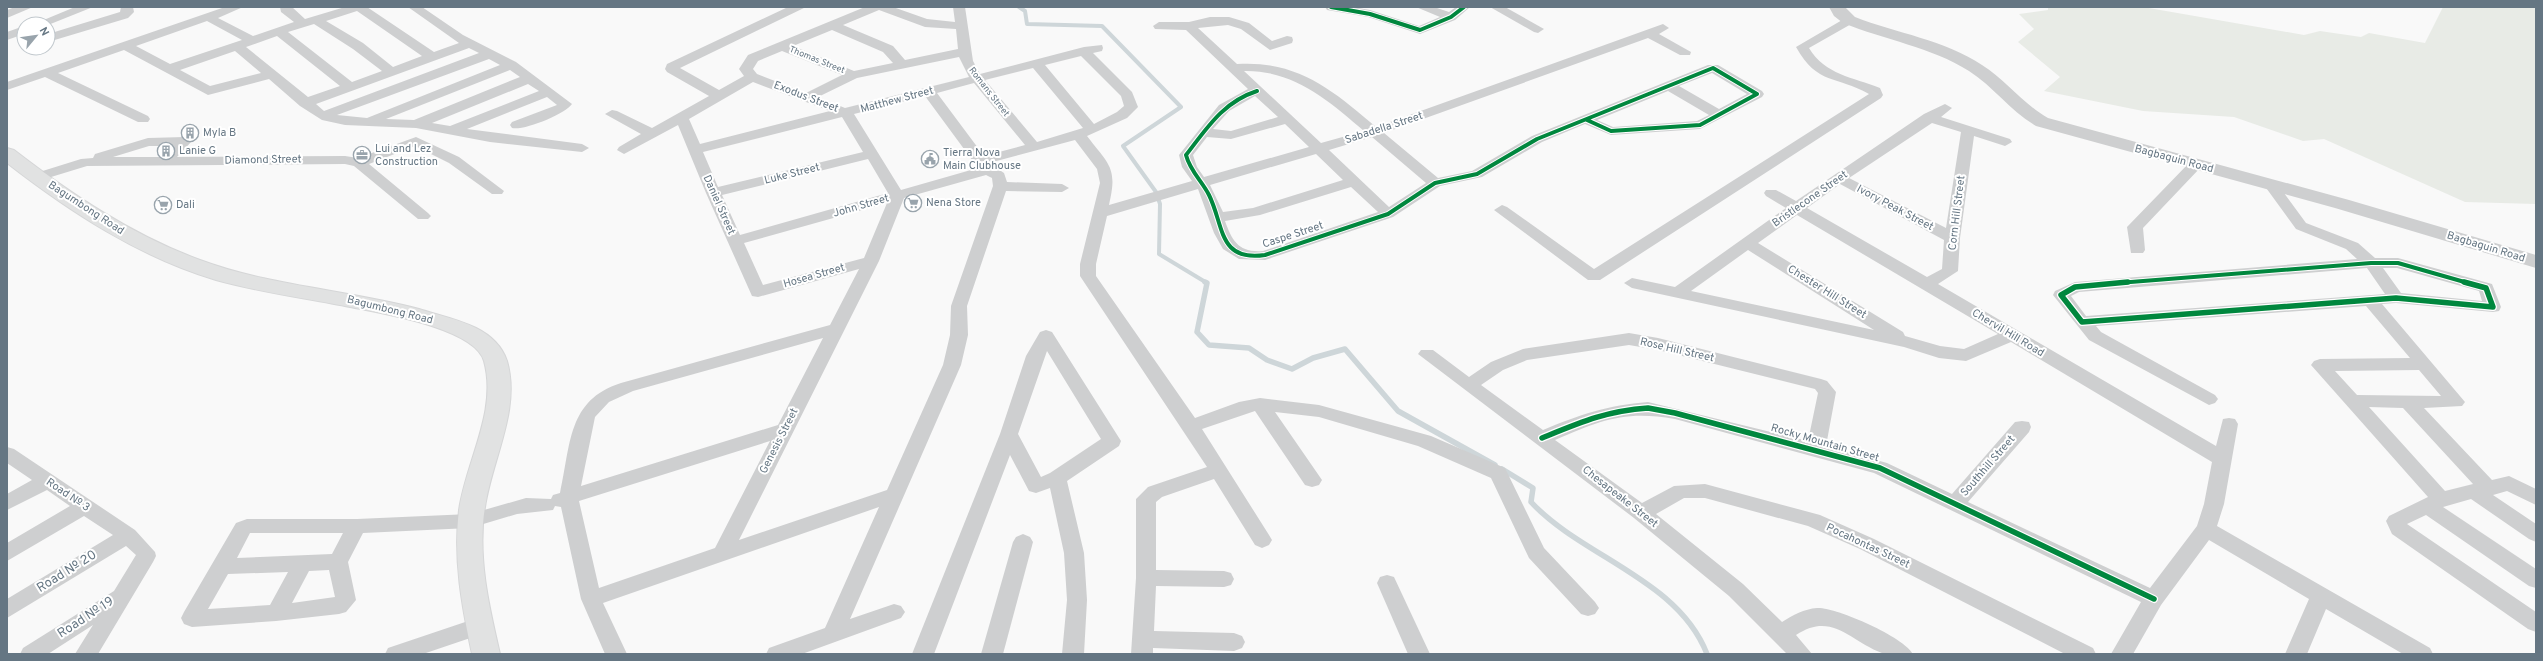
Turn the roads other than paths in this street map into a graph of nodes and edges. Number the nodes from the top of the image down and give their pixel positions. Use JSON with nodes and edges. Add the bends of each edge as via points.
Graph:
{"nodes":[{"id":1,"x":27,"y":7,"type":"edge"},
{"id":2,"x":86,"y":7,"type":"edge"},
{"id":3,"x":127,"y":7,"type":"edge"},
{"id":4,"x":237,"y":7,"type":"edge"},
{"id":5,"x":286,"y":7,"type":"edge"},
{"id":6,"x":314,"y":7,"type":"edge"},
{"id":7,"x":359,"y":7,"type":"edge"},
{"id":8,"x":414,"y":7,"type":"edge"},
{"id":9,"x":800,"y":7,"type":"edge"},
{"id":10,"x":876,"y":7,"type":"edge"},
{"id":11,"x":881,"y":7,"type":"edge"},
{"id":12,"x":959,"y":7,"type":"edge"},
{"id":13,"x":1331,"y":7,"type":"edge"},
{"id":14,"x":1422,"y":7,"type":"edge"},
{"id":15,"x":1464,"y":7,"type":"edge"},
{"id":16,"x":1496,"y":7,"type":"edge"},
{"id":17,"x":774,"y":11,"type":"edge"},
{"id":18,"x":7,"y":14,"type":"edge"},
{"id":19,"x":1843,"y":14,"type":"edge"},
{"id":20,"x":208,"y":17,"type":"junction"},
{"id":21,"x":56,"y":18,"type":"edge"},
{"id":22,"x":1451,"y":18,"type":"junction"},
{"id":23,"x":316,"y":20,"type":"junction"},
{"id":24,"x":831,"y":25,"type":"junction"},
{"id":25,"x":960,"y":26,"type":"junction"},
{"id":26,"x":1159,"y":26,"type":"dead end"},
{"id":27,"x":1189,"y":26,"type":"junction"},
{"id":28,"x":1663,"y":28,"type":"dead end"},
{"id":29,"x":1538,"y":29,"type":"dead end"},
{"id":30,"x":280,"y":31,"type":"junction"},
{"id":31,"x":1648,"y":33,"type":"junction"},
{"id":32,"x":56,"y":36,"type":"edge"},
{"id":33,"x":252,"y":40,"type":"junction"},
{"id":34,"x":1287,"y":40,"type":"dead end"},
{"id":35,"x":471,"y":43,"type":"junction"},
{"id":36,"x":125,"y":45,"type":"junction"},
{"id":37,"x":237,"y":46,"type":"junction"},
{"id":38,"x":781,"y":46,"type":"junction"},
{"id":39,"x":1091,"y":50,"type":"joint"},
{"id":40,"x":964,"y":52,"type":"junction"},
{"id":41,"x":1685,"y":52,"type":"dead end"},
{"id":42,"x":489,"y":54,"type":"junction"},
{"id":43,"x":432,"y":57,"type":"junction"},
{"id":44,"x":1036,"y":63,"type":"junction"},
{"id":45,"x":511,"y":65,"type":"junction"},
{"id":46,"x":902,"y":65,"type":"junction"},
{"id":47,"x":1234,"y":68,"type":"junction"},
{"id":48,"x":169,"y":69,"type":"junction"},
{"id":49,"x":45,"y":72,"type":"junction"},
{"id":50,"x":392,"y":72,"type":"junction"},
{"id":51,"x":271,"y":74,"type":"junction"},
{"id":52,"x":853,"y":75,"type":"junction"},
{"id":53,"x":752,"y":77,"type":"junction"},
{"id":54,"x":530,"y":78,"type":"junction"},
{"id":55,"x":977,"y":78,"type":"junction"},
{"id":56,"x":7,"y":86,"type":"edge"},
{"id":57,"x":1669,"y":86,"type":"junction"},
{"id":58,"x":350,"y":87,"type":"junction"},
{"id":59,"x":929,"y":91,"type":"junction"},
{"id":60,"x":1257,"y":91,"type":"junction"},
{"id":61,"x":549,"y":92,"type":"junction"},
{"id":62,"x":720,"y":96,"type":"junction"},
{"id":63,"x":808,"y":97,"type":"junction"},
{"id":64,"x":305,"y":103,"type":"junction"},
{"id":65,"x":1945,"y":108,"type":"dead end"},
{"id":66,"x":847,"y":113,"type":"junction"},
{"id":67,"x":612,"y":114,"type":"dead end"},
{"id":68,"x":1719,"y":115,"type":"junction"},
{"id":69,"x":322,"y":116,"type":"junction"},
{"id":70,"x":1929,"y":117,"type":"junction"},
{"id":71,"x":682,"y":118,"type":"junction"},
{"id":72,"x":1287,"y":119,"type":"junction"},
{"id":73,"x":143,"y":120,"type":"dead end"},
{"id":74,"x":369,"y":120,"type":"junction"},
{"id":75,"x":1587,"y":120,"type":"junction"},
{"id":76,"x":416,"y":124,"type":"junction"},
{"id":77,"x":517,"y":125,"type":"dead end"},
{"id":78,"x":453,"y":130,"type":"junction"},
{"id":79,"x":1968,"y":130,"type":"junction"},
{"id":80,"x":1085,"y":132,"type":"junction"},
{"id":81,"x":1204,"y":132,"type":"junction"},
{"id":82,"x":1374,"y":132,"type":"junction"},
{"id":83,"x":652,"y":134,"type":"junction"},
{"id":84,"x":2005,"y":142,"type":"dead end"},
{"id":85,"x":1033,"y":146,"type":"junction"},
{"id":86,"x":582,"y":148,"type":"dead end"},
{"id":87,"x":1318,"y":148,"type":"junction"},
{"id":88,"x":624,"y":150,"type":"dead end"},
{"id":89,"x":695,"y":150,"type":"junction"},
{"id":90,"x":7,"y":154,"type":"edge"},
{"id":91,"x":871,"y":154,"type":"junction"},
{"id":92,"x":165,"y":161,"type":"junction"},
{"id":93,"x":86,"y":162,"type":"junction"},
{"id":94,"x":359,"y":163,"type":"junction"},
{"id":95,"x":2195,"y":165,"type":"junction"},
{"id":96,"x":984,"y":166,"type":"junction"},
{"id":97,"x":38,"y":177,"type":"junction"},
{"id":98,"x":1839,"y":178,"type":"junction"},
{"id":99,"x":1354,"y":181,"type":"junction"},
{"id":100,"x":1202,"y":183,"type":"junction"},
{"id":101,"x":1435,"y":183,"type":"junction"},
{"id":102,"x":2271,"y":184,"type":"junction"},
{"id":103,"x":1000,"y":186,"type":"junction"},
{"id":104,"x":1062,"y":188,"type":"dead end"},
{"id":105,"x":497,"y":191,"type":"dead end"},
{"id":106,"x":713,"y":193,"type":"junction"},
{"id":107,"x":1771,"y":193,"type":"dead end"},
{"id":108,"x":897,"y":196,"type":"junction"},
{"id":109,"x":1795,"y":209,"type":"junction"},
{"id":110,"x":1502,"y":210,"type":"dead end"},
{"id":111,"x":1100,"y":213,"type":"junction"},
{"id":112,"x":1388,"y":214,"type":"junction"},
{"id":113,"x":423,"y":216,"type":"dead end"},
{"id":114,"x":1218,"y":217,"type":"junction"},
{"id":115,"x":1952,"y":238,"type":"junction"},
{"id":116,"x":735,"y":241,"type":"junction"},
{"id":117,"x":1748,"y":242,"type":"junction"},
{"id":118,"x":2137,"y":250,"type":"dead end"},
{"id":119,"x":871,"y":261,"type":"junction"},
{"id":120,"x":2536,"y":262,"type":"edge"},
{"id":121,"x":2371,"y":263,"type":"junction"},
{"id":122,"x":1632,"y":283,"type":"dead end"},
{"id":123,"x":1927,"y":284,"type":"junction"},
{"id":124,"x":758,"y":292,"type":"joint"},
{"id":125,"x":1677,"y":293,"type":"junction"},
{"id":126,"x":2396,"y":298,"type":"junction"},
{"id":127,"x":2369,"y":299,"type":"junction"},
{"id":128,"x":2082,"y":322,"type":"junction"},
{"id":129,"x":837,"y":328,"type":"junction"},
{"id":130,"x":2011,"y":335,"type":"junction"},
{"id":131,"x":1907,"y":342,"type":"junction"},
{"id":132,"x":1427,"y":354,"type":"dead end"},
{"id":133,"x":2423,"y":364,"type":"junction"},
{"id":134,"x":1470,"y":384,"type":"junction"},
{"id":135,"x":2209,"y":399,"type":"dead end"},
{"id":136,"x":2353,"y":401,"type":"junction"},
{"id":137,"x":2408,"y":402,"type":"junction"},
{"id":138,"x":1260,"y":404,"type":"junction"},
{"id":139,"x":2229,"y":424,"type":"dead end"},
{"id":140,"x":1191,"y":426,"type":"junction"},
{"id":141,"x":2022,"y":427,"type":"dead end"},
{"id":142,"x":784,"y":430,"type":"junction"},
{"id":143,"x":1008,"y":434,"type":"junction"},
{"id":144,"x":1542,"y":438,"type":"junction"},
{"id":145,"x":1816,"y":450,"type":"junction"},
{"id":146,"x":8,"y":457,"type":"edge"},
{"id":147,"x":2221,"y":458,"type":"junction"},
{"id":148,"x":1219,"y":470,"type":"junction"},
{"id":149,"x":1057,"y":478,"type":"junction"},
{"id":150,"x":1312,"y":480,"type":"dead end"},
{"id":151,"x":47,"y":481,"type":"junction"},
{"id":152,"x":2481,"y":490,"type":"junction"},
{"id":153,"x":896,"y":494,"type":"junction"},
{"id":154,"x":569,"y":498,"type":"junction"},
{"id":155,"x":2536,"y":498,"type":"edge"},
{"id":156,"x":2434,"y":502,"type":"junction"},
{"id":157,"x":7,"y":503,"type":"edge"},
{"id":158,"x":1954,"y":505,"type":"junction"},
{"id":159,"x":85,"y":506,"type":"junction"},
{"id":160,"x":1641,"y":513,"type":"junction"},
{"id":161,"x":478,"y":520,"type":"junction"},
{"id":162,"x":357,"y":526,"type":"junction"},
{"id":163,"x":2206,"y":529,"type":"junction"},
{"id":164,"x":2536,"y":534,"type":"edge"},
{"id":165,"x":128,"y":535,"type":"junction"},
{"id":166,"x":1262,"y":540,"type":"dead end"},
{"id":167,"x":1023,"y":542,"type":"dead end"},
{"id":168,"x":7,"y":553,"type":"edge"},
{"id":169,"x":722,"y":554,"type":"junction"},
{"id":170,"x":338,"y":562,"type":"junction"},
{"id":171,"x":302,"y":564,"type":"junction"},
{"id":172,"x":221,"y":566,"type":"junction"},
{"id":173,"x":1146,"y":578,"type":"junction"},
{"id":174,"x":1224,"y":579,"type":"dead end"},
{"id":175,"x":2536,"y":580,"type":"edge"},
{"id":176,"x":1387,"y":582,"type":"dead end"},
{"id":177,"x":120,"y":595,"type":"junction"},
{"id":178,"x":2321,"y":596,"type":"junction"},
{"id":179,"x":591,"y":599,"type":"junction"},
{"id":180,"x":2154,"y":599,"type":"junction"},
{"id":181,"x":1588,"y":608,"type":"dead end"},
{"id":182,"x":7,"y":610,"type":"edge"},
{"id":183,"x":894,"y":612,"type":"dead end"},
{"id":184,"x":276,"y":613,"type":"junction"},
{"id":185,"x":2536,"y":623,"type":"edge"},
{"id":186,"x":480,"y":626,"type":"junction"},
{"id":187,"x":833,"y":634,"type":"junction"},
{"id":188,"x":1781,"y":634,"type":"junction"},
{"id":189,"x":1234,"y":642,"type":"dead end"},
{"id":190,"x":1143,"y":646,"type":"edge"},
{"id":191,"x":31,"y":654,"type":"edge"},
{"id":192,"x":86,"y":654,"type":"edge"},
{"id":193,"x":396,"y":654,"type":"edge"},
{"id":194,"x":486,"y":654,"type":"edge"},
{"id":195,"x":616,"y":654,"type":"edge"},
{"id":196,"x":777,"y":654,"type":"edge"},
{"id":197,"x":923,"y":654,"type":"edge"},
{"id":198,"x":992,"y":654,"type":"edge"},
{"id":199,"x":1073,"y":654,"type":"edge"},
{"id":200,"x":1418,"y":654,"type":"edge"},
{"id":201,"x":1801,"y":654,"type":"edge"},
{"id":202,"x":1902,"y":654,"type":"edge"},
{"id":203,"x":2086,"y":654,"type":"edge"},
{"id":204,"x":2122,"y":654,"type":"edge"},
{"id":205,"x":2296,"y":654,"type":"edge"},
{"id":206,"x":2422,"y":654,"type":"edge"}],
"edges":[{"from":1,"to":18,"type":"street"},
{"from":2,"to":21,"type":"street"},
{"from":3,"to":32,"type":"street","via":[[128,12],[117,17]]},
{"from":4,"to":20,"type":"street"},
{"from":5,"to":23,"type":"street","via":[[285,9]]},
{"from":6,"to":23,"type":"street"},
{"from":7,"to":23,"type":"street"},
{"from":7,"to":43,"type":"street"},
{"from":8,"to":35,"type":"street","via":[[459,38]]},
{"from":9,"to":17,"type":"street"},
{"from":10,"to":24,"type":"street"},
{"from":11,"to":25,"type":"street","via":[[925,23]]},
{"from":12,"to":25,"type":"street","name":"Romans Street"},
{"from":13,"to":22,"type":"street","via":[[1370,14],[1414,30],[1428,29]]},
{"from":14,"to":22,"type":"street"},
{"from":15,"to":22,"type":"street"},
{"from":16,"to":29,"type":"street"},
{"from":17,"to":62,"type":"street","via":[[672,67]]},
{"from":19,"to":95,"type":"street","name":"Bagbaguin Road","via":[[1976,68],[2027,114],[2042,122]]},
{"from":19,"to":110,"type":"street","via":[[1802,47],[1808,60],[1832,78],[1868,88],[1875,91],[1876,95],[1594,276]]},
{"from":20,"to":33,"type":"street"},
{"from":20,"to":36,"type":"street"},
{"from":23,"to":30,"type":"street"},
{"from":23,"to":50,"type":"street","via":[[358,46]]},
{"from":24,"to":38,"type":"street"},
{"from":24,"to":46,"type":"street","via":[[888,49]]},
{"from":25,"to":40,"type":"street","name":"Romans Street"},
{"from":26,"to":27,"type":"street"},
{"from":27,"to":34,"type":"street","via":[[1210,21],[1229,21],[1245,26],[1270,46]]},
{"from":27,"to":47,"type":"street"},
{"from":28,"to":31,"type":"street","name":"Sabadella Street"},
{"from":30,"to":33,"type":"street"},
{"from":30,"to":58,"type":"street"},
{"from":31,"to":41,"type":"street"},
{"from":31,"to":82,"type":"street","name":"Sabadella Street"},
{"from":33,"to":37,"type":"street"},
{"from":35,"to":42,"type":"street"},
{"from":35,"to":43,"type":"street"},
{"from":36,"to":48,"type":"street"},
{"from":36,"to":49,"type":"street"},
{"from":37,"to":48,"type":"street"},
{"from":37,"to":51,"type":"street"},
{"from":38,"to":52,"type":"street","name":"Thomas Street"},
{"from":38,"to":53,"type":"street","via":[[753,58],[746,69]]},
{"from":39,"to":44,"type":"street","name":"Matthew Street"},
{"from":39,"to":80,"type":"street","name":"John Street","via":[[1127,95],[1131,107],[1122,118]]},
{"from":40,"to":46,"type":"street"},
{"from":40,"to":55,"type":"street","name":"Romans Street","via":[[966,61]]},
{"from":42,"to":45,"type":"street"},
{"from":42,"to":69,"type":"street"},
{"from":43,"to":50,"type":"street"},
{"from":44,"to":55,"type":"street","name":"Matthew Street"},
{"from":44,"to":80,"type":"street"},
{"from":45,"to":54,"type":"street"},
{"from":45,"to":74,"type":"street"},
{"from":46,"to":52,"type":"street"},
{"from":47,"to":60,"type":"street"},
{"from":47,"to":82,"type":"street","via":[[1266,68],[1306,79],[1325,91]]},
{"from":48,"to":51,"type":"street","via":[[208,91]]},
{"from":49,"to":56,"type":"street"},
{"from":49,"to":73,"type":"street"},
{"from":50,"to":58,"type":"street"},
{"from":51,"to":64,"type":"street"},
{"from":52,"to":63,"type":"street"},
{"from":53,"to":62,"type":"street"},
{"from":53,"to":63,"type":"street","name":"Exodus Street"},
{"from":54,"to":61,"type":"street"},
{"from":54,"to":76,"type":"street"},
{"from":55,"to":59,"type":"street","name":"Matthew Street"},
{"from":55,"to":85,"type":"street","name":"Romans Street"},
{"from":57,"to":68,"type":"street"},
{"from":57,"to":68,"type":"street","via":[[1713,68],[1757,94]]},
{"from":57,"to":75,"type":"street"},
{"from":58,"to":64,"type":"street"},
{"from":59,"to":66,"type":"street","name":"Matthew Street"},
{"from":59,"to":96,"type":"street"},
{"from":60,"to":72,"type":"street"},
{"from":60,"to":81,"type":"street","name":"Caspe Street","via":[[1233,100],[1222,108]]},
{"from":61,"to":77,"type":"street","via":[[565,106]]},
{"from":61,"to":78,"type":"street"},
{"from":62,"to":71,"type":"street"},
{"from":63,"to":66,"type":"street","name":"Exodus Street"},
{"from":64,"to":69,"type":"street"},
{"from":65,"to":70,"type":"street","name":"Bristlecone Street"},
{"from":66,"to":89,"type":"street","name":"Matthew Street"},
{"from":66,"to":91,"type":"street","name":"Exodus Street"},
{"from":67,"to":83,"type":"street"},
{"from":68,"to":75,"type":"street","via":[[1700,125],[1611,131]]},
{"from":69,"to":74,"type":"street","via":[[345,121]]},
{"from":70,"to":79,"type":"street"},
{"from":70,"to":98,"type":"street","name":"Bristlecone Street"},
{"from":71,"to":83,"type":"street"},
{"from":71,"to":89,"type":"street","name":"Daniel Street"},
{"from":72,"to":81,"type":"street","via":[[1230,135]]},
{"from":72,"to":87,"type":"street"},
{"from":74,"to":76,"type":"street"},
{"from":75,"to":101,"type":"street","via":[[1514,150],[1477,174]]},
{"from":76,"to":78,"type":"street"},
{"from":78,"to":86,"type":"street","via":[[490,138]]},
{"from":79,"to":84,"type":"street"},
{"from":79,"to":115,"type":"street","name":"Corn Hill Street"},
{"from":80,"to":85,"type":"street","name":"John Street"},
{"from":80,"to":111,"type":"street","via":[[1104,169],[1107,182]]},
{"from":81,"to":100,"type":"street","name":"Caspe Street","via":[[1186,155],[1187,165]]},
{"from":82,"to":87,"type":"street","name":"Sabadella Street"},
{"from":82,"to":101,"type":"street"},
{"from":83,"to":88,"type":"street"},
{"from":85,"to":96,"type":"street","name":"John Street"},
{"from":87,"to":99,"type":"street"},
{"from":87,"to":100,"type":"street","name":"Sabadella Street"},
{"from":89,"to":106,"type":"street","name":"Daniel Street"},
{"from":90,"to":97,"type":"main road","name":"Bagumbong Road"},
{"from":91,"to":106,"type":"street","name":"Luke Street"},
{"from":91,"to":108,"type":"street","name":"Exodus Street"},
{"from":92,"to":93,"type":"street","name":"Diamond Street"},
{"from":92,"to":93,"type":"street","via":[[185,141],[148,142]]},
{"from":92,"to":94,"type":"street","name":"Diamond Street","via":[[328,159]]},
{"from":93,"to":97,"type":"street","name":"Diamond Street"},
{"from":94,"to":105,"type":"street","via":[[416,141],[454,160]]},
{"from":94,"to":113,"type":"street"},
{"from":95,"to":102,"type":"street","name":"Bagbaguin Road"},
{"from":95,"to":118,"type":"street","via":[[2135,227]]},
{"from":96,"to":103,"type":"street","via":[[999,176]]},
{"from":96,"to":108,"type":"street","name":"John Street"},
{"from":97,"to":161,"type":"main road","name":"Bagumbong Road","via":[[118,229],[172,257],[250,282],[402,311],[454,326],[480,339],[496,361],[499,397],[474,496]]},
{"from":98,"to":109,"type":"street","name":"Bristlecone Street"},
{"from":98,"to":115,"type":"street","name":"Ivory Peak Street"},
{"from":99,"to":112,"type":"street"},
{"from":99,"to":114,"type":"street","via":[[1255,212]]},
{"from":100,"to":111,"type":"street","name":"Sabadella Street"},
{"from":100,"to":114,"type":"street","name":"Caspe Street"},
{"from":101,"to":112,"type":"street","name":"Caspe Street"},
{"from":102,"to":120,"type":"street","name":"Bagbaguin Road"},
{"from":102,"to":121,"type":"street","via":[[2300,226],[2352,246]]},
{"from":103,"to":104,"type":"street"},
{"from":103,"to":153,"type":"street","via":[[959,306],[959,335],[952,365]]},
{"from":106,"to":116,"type":"street","name":"Daniel Street"},
{"from":107,"to":109,"type":"street","name":"Chervil Hill Road"},
{"from":108,"to":116,"type":"street","name":"John Street"},
{"from":108,"to":119,"type":"street"},
{"from":109,"to":117,"type":"street","name":"Bristlecone Street"},
{"from":109,"to":123,"type":"street","name":"Chervil Hill Road"},
{"from":111,"to":140,"type":"street","via":[[1088,264],[1088,276]]},
{"from":112,"to":114,"type":"street","name":"Caspe Street","via":[[1265,255],[1250,257],[1232,250],[1225,242]]},
{"from":115,"to":123,"type":"street","name":"Corn Hill Street","via":[[1950,271]]},
{"from":116,"to":124,"type":"street","name":"Daniel Street"},
{"from":117,"to":125,"type":"street","name":"Bristlecone Street"},
{"from":117,"to":131,"type":"street","name":"Chester Hill Street"},
{"from":119,"to":124,"type":"street","name":"Hosea Street"},
{"from":119,"to":129,"type":"street"},
{"from":121,"to":126,"type":"street"},
{"from":121,"to":126,"type":"street","via":[[2398,263],[2486,288],[2493,307]]},
{"from":121,"to":128,"type":"street","via":[[2075,287],[2061,295]]},
{"from":122,"to":125,"type":"street"},
{"from":123,"to":130,"type":"street","name":"Chervil Hill Road"},
{"from":125,"to":131,"type":"street"},
{"from":126,"to":127,"type":"street"},
{"from":127,"to":128,"type":"street"},
{"from":127,"to":133,"type":"street"},
{"from":128,"to":135,"type":"street","via":[[2095,336]]},
{"from":129,"to":142,"type":"street","name":"Genesis Street"},
{"from":129,"to":154,"type":"street","via":[[606,395],[598,400],[586,417]]},
{"from":130,"to":131,"type":"street","via":[[1966,355],[1939,352]]},
{"from":130,"to":147,"type":"street","name":"Chervil Hill Road"},
{"from":132,"to":134,"type":"street","name":"Chesapeake Street"},
{"from":133,"to":136,"type":"street","via":[[2320,365]]},
{"from":133,"to":137,"type":"street","via":[[2456,402]]},
{"from":134,"to":144,"type":"street","name":"Chesapeake Street"},
{"from":134,"to":145,"type":"street","name":"Rose Hill Street","via":[[1498,366],[1523,355],[1629,339],[1658,344],[1821,385],[1827,392]]},
{"from":136,"to":137,"type":"street"},
{"from":136,"to":156,"type":"street"},
{"from":137,"to":152,"type":"street"},
{"from":138,"to":140,"type":"street","via":[[1245,406]]},
{"from":138,"to":150,"type":"street"},
{"from":138,"to":181,"type":"street","via":[[1319,411],[1424,441],[1498,473],[1536,553]]},
{"from":139,"to":147,"type":"street"},
{"from":140,"to":148,"type":"street"},
{"from":141,"to":158,"type":"street","name":"Southhill Street"},
{"from":142,"to":154,"type":"street"},
{"from":142,"to":169,"type":"street","name":"Genesis Street"},
{"from":143,"to":149,"type":"street","via":[[1036,486]]},
{"from":143,"to":149,"type":"street","via":[[1035,356],[1046,336],[1112,440]]},
{"from":143,"to":197,"type":"street"},
{"from":144,"to":145,"type":"street","name":"Rocky Mountain Street","via":[[1594,416],[1648,408]]},
{"from":144,"to":160,"type":"street","name":"Chesapeake Street"},
{"from":145,"to":158,"type":"street","name":"Rocky Mountain Street","via":[[1880,468]]},
{"from":146,"to":151,"type":"street","name":"Road № 3"},
{"from":147,"to":163,"type":"street","via":[[2214,504]]},
{"from":148,"to":166,"type":"street"},
{"from":148,"to":173,"type":"street","via":[[1155,492],[1146,499]]},
{"from":149,"to":199,"type":"street","via":[[1074,553],[1077,600]]},
{"from":151,"to":157,"type":"street"},
{"from":151,"to":159,"type":"street","name":"Road № 3"},
{"from":152,"to":155,"type":"street","via":[[2509,483]]},
{"from":152,"to":156,"type":"street"},
{"from":152,"to":164,"type":"street"},
{"from":153,"to":169,"type":"street"},
{"from":153,"to":187,"type":"street"},
{"from":154,"to":161,"type":"street","via":[[531,513],[501,520]]},
{"from":154,"to":179,"type":"street"},
{"from":156,"to":175,"type":"street"},
{"from":156,"to":185,"type":"street","via":[[2396,521],[2396,524]]},
{"from":158,"to":180,"type":"street","name":"Rocky Mountain Street"},
{"from":159,"to":165,"type":"street","name":"Road № 3"},
{"from":159,"to":168,"type":"street"},
{"from":160,"to":188,"type":"street","name":"Chesapeake Street","via":[[1736,590]]},
{"from":160,"to":203,"type":"street","name":"Pocahontas Street","via":[[1681,491],[1705,491],[1813,520],[1867,544]]},
{"from":161,"to":162,"type":"street"},
{"from":161,"to":186,"type":"main road","name":"Bagumbong Road","via":[[473,580]]},
{"from":162,"to":170,"type":"street"},
{"from":162,"to":172,"type":"street","via":[[247,526],[243,528]]},
{"from":163,"to":178,"type":"street"},
{"from":163,"to":180,"type":"street"},
{"from":165,"to":177,"type":"street","name":"Road № 3","via":[[146,556]]},
{"from":165,"to":182,"type":"street","name":"Road № 20"},
{"from":167,"to":198,"type":"street"},
{"from":169,"to":179,"type":"street"},
{"from":170,"to":171,"type":"street"},
{"from":170,"to":184,"type":"street","via":[[346,600],[344,603],[339,606]]},
{"from":171,"to":172,"type":"street"},
{"from":171,"to":184,"type":"street"},
{"from":172,"to":184,"type":"street","via":[[192,618]]},
{"from":173,"to":174,"type":"street"},
{"from":173,"to":190,"type":"street"},
{"from":176,"to":200,"type":"street"},
{"from":177,"to":191,"type":"street","name":"Road № 19"},
{"from":177,"to":192,"type":"street"},
{"from":178,"to":205,"type":"street"},
{"from":178,"to":206,"type":"street"},
{"from":179,"to":195,"type":"street"},
{"from":180,"to":204,"type":"street"},
{"from":183,"to":187,"type":"street"},
{"from":186,"to":193,"type":"street"},
{"from":186,"to":194,"type":"main road","name":"Bagumbong Road"},
{"from":187,"to":196,"type":"street"},
{"from":188,"to":201,"type":"street","name":"Chesapeake Street"},
{"from":188,"to":202,"type":"street","via":[[1808,618],[1822,616],[1839,621]]},
{"from":189,"to":190,"type":"street"}]}
